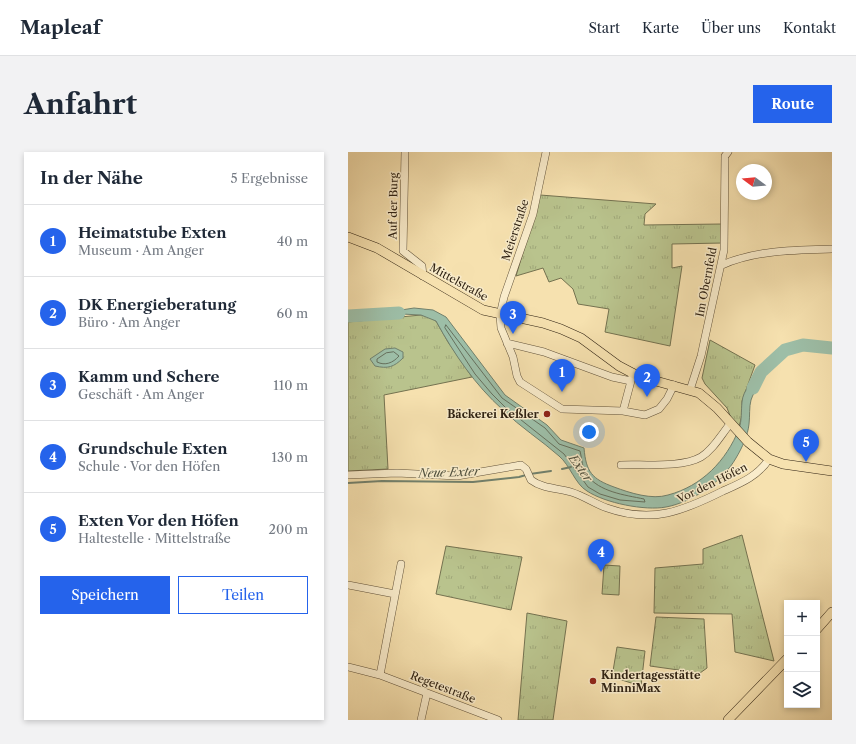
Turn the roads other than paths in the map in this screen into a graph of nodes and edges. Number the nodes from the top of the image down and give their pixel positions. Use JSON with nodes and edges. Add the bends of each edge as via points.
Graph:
{"nodes":[{"id":1,"x":405,"y":152,"type":"edge"},
{"id":2,"x":546,"y":152,"type":"edge"},
{"id":3,"x":728,"y":152,"type":"edge"},
{"id":4,"x":348,"y":237,"type":"edge"},
{"id":5,"x":832,"y":249,"type":"edge"},
{"id":6,"x":722,"y":265,"type":"junction"},
{"id":7,"x":423,"y":276,"type":"junction"},
{"id":8,"x":500,"y":315,"type":"junction"},
{"id":9,"x":507,"y":343,"type":"junction"},
{"id":10,"x":632,"y":377,"type":"junction"},
{"id":11,"x":674,"y":385,"type":"junction"},
{"id":12,"x":690,"y":390,"type":"junction"},
{"id":13,"x":623,"y":411,"type":"junction"},
{"id":14,"x":730,"y":425,"type":"junction"},
{"id":15,"x":769,"y":459,"type":"junction"},
{"id":16,"x":621,"y":465,"type":"dead end"},
{"id":17,"x":832,"y":471,"type":"edge"},
{"id":18,"x":348,"y":475,"type":"edge"},
{"id":19,"x":401,"y":564,"type":"dead end"},
{"id":20,"x":348,"y":585,"type":"edge"},
{"id":21,"x":395,"y":594,"type":"junction"},
{"id":22,"x":832,"y":612,"type":"edge"},
{"id":23,"x":820,"y":626,"type":"edge"},
{"id":24,"x":784,"y":662,"type":"edge"},
{"id":25,"x":348,"y":667,"type":"edge"},
{"id":26,"x":380,"y":675,"type":"junction"},
{"id":27,"x":427,"y":693,"type":"junction"},
{"id":28,"x":421,"y":720,"type":"edge"},
{"id":29,"x":498,"y":720,"type":"edge"},
{"id":30,"x":728,"y":720,"type":"edge"}],
"edges":[{"from":1,"to":7,"type":"street","name":"Auf der Burg","via":[[403,251],[422,266]]},
{"from":2,"to":8,"type":"street","name":"Meierstraße","via":[[533,214]]},
{"from":3,"to":6,"type":"street","name":"Im Obernfeld","via":[[725,156]]},
{"from":4,"to":7,"type":"main road","name":"Mittelstraße","via":[[377,248]]},
{"from":5,"to":6,"type":"street","via":[[758,254],[736,258]]},
{"from":6,"to":12,"type":"street","name":"Im Obernfeld","via":[[702,356]]},
{"from":7,"to":8,"type":"main road","name":"Mittelstraße","via":[[483,310]]},
{"from":8,"to":9,"type":"street","via":[[501,328]]},
{"from":8,"to":10,"type":"main road","name":"Mittelstraße","via":[[543,323],[581,338]]},
{"from":9,"to":10,"type":"street","via":[[544,352],[612,376]]},
{"from":9,"to":13,"type":"street","via":[[520,382],[562,409]]},
{"from":10,"to":11,"type":"main road","name":"Mittelstraße"},
{"from":10,"to":13,"type":"street"},
{"from":11,"to":12,"type":"main road","name":"Mittelstraße"},
{"from":11,"to":13,"type":"street","via":[[659,409],[645,414]]},
{"from":12,"to":14,"type":"main road","name":"Mittelstraße","via":[[705,397]]},
{"from":14,"to":15,"type":"main road","name":"Mittelstraße"},
{"from":14,"to":16,"type":"street","via":[[702,457],[687,463]]},
{"from":15,"to":17,"type":"main road","name":"Mittelstraße","via":[[783,464]]},
{"from":15,"to":18,"type":"street","name":"Vor den Höfen","via":[[763,468],[748,479],[691,507],[659,515],[609,509],[575,494],[541,486],[531,480],[520,465],[457,476],[397,473]]},
{"from":19,"to":21,"type":"street"},
{"from":20,"to":21,"type":"street"},
{"from":21,"to":26,"type":"street"},
{"from":22,"to":23,"type":"main road"},
{"from":24,"to":30,"type":"main road"},
{"from":25,"to":26,"type":"street","name":"Regetestraße"},
{"from":26,"to":27,"type":"street","name":"Regetestraße"},
{"from":27,"to":28,"type":"street"},
{"from":27,"to":29,"type":"street","name":"Regetestraße"}]}
